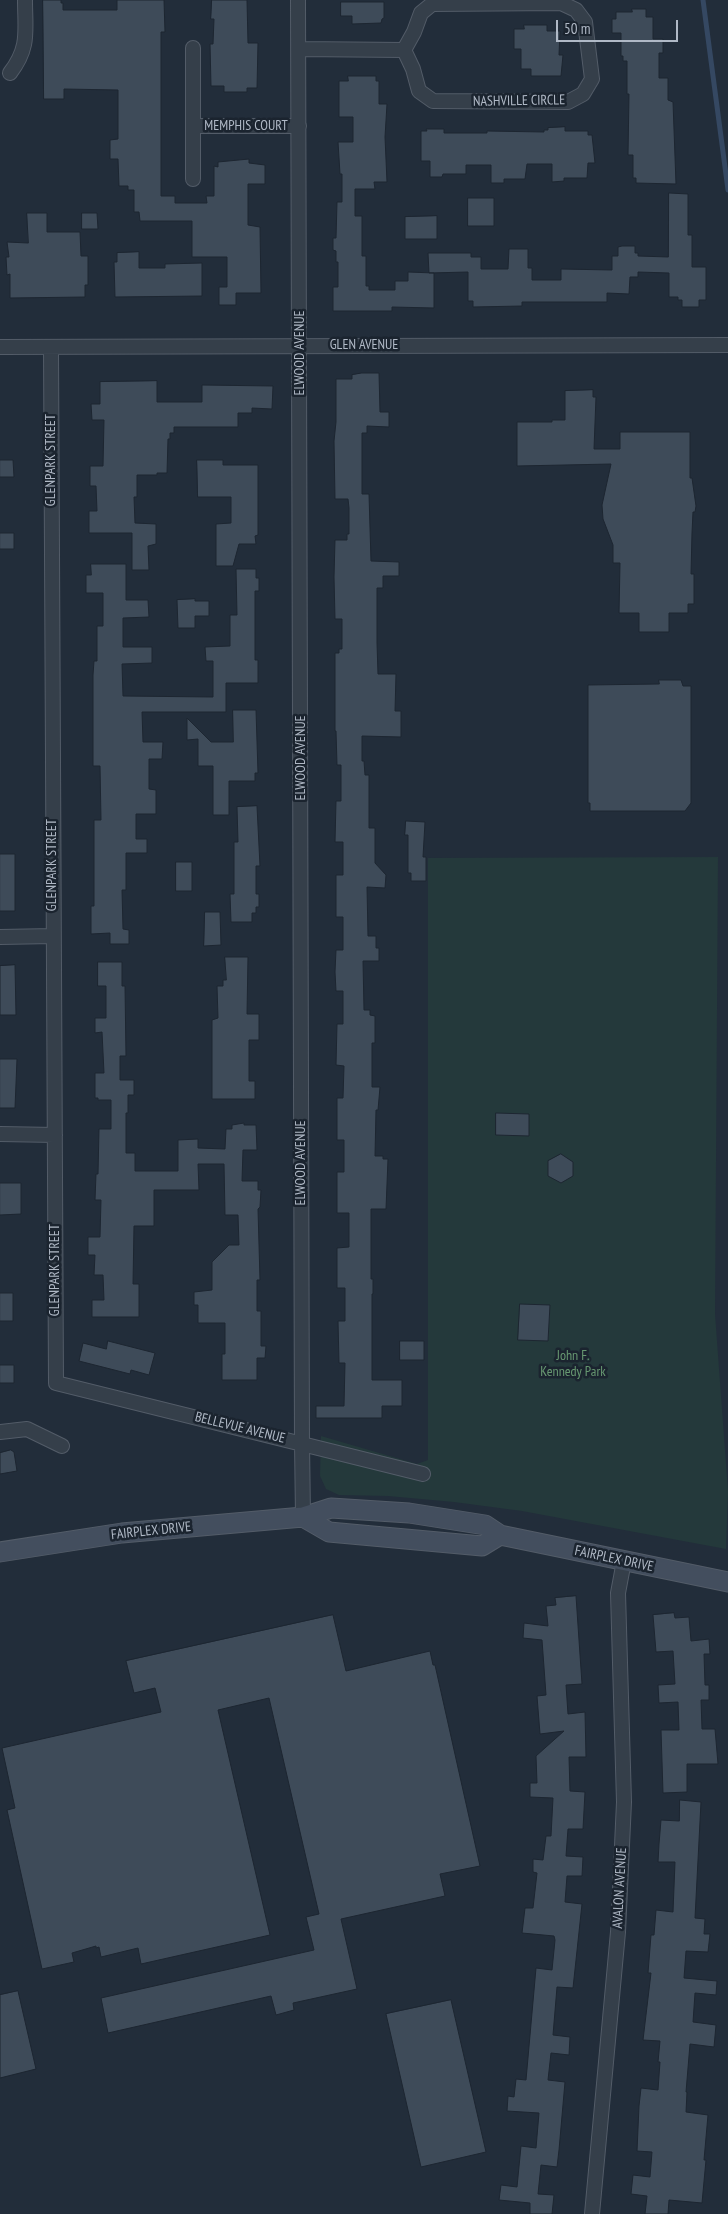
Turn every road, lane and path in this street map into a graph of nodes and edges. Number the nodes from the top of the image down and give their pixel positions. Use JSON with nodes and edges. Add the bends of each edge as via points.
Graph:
{"nodes":[{"id":1,"x":25,"y":0,"type":"edge"},
{"id":2,"x":298,"y":0,"type":"edge"},
{"id":3,"x":194,"y":48,"type":"dead end"},
{"id":4,"x":298,"y":48,"type":"junction"},
{"id":5,"x":404,"y":50,"type":"junction"},
{"id":6,"x":10,"y":73,"type":"dead end"},
{"id":7,"x":193,"y":126,"type":"junction"},
{"id":8,"x":299,"y":126,"type":"junction"},
{"id":9,"x":193,"y":178,"type":"dead end"},
{"id":10,"x":728,"y":345,"type":"edge"},
{"id":11,"x":300,"y":346,"type":"junction"},
{"id":12,"x":0,"y":347,"type":"edge"},
{"id":13,"x":51,"y":347,"type":"junction"},
{"id":14,"x":53,"y":936,"type":"junction"},
{"id":15,"x":0,"y":937,"type":"edge"},
{"id":16,"x":0,"y":1134,"type":"edge"},
{"id":17,"x":54,"y":1135,"type":"junction"},
{"id":18,"x":56,"y":1383,"type":"joint"},
{"id":19,"x":0,"y":1432,"type":"edge"},
{"id":20,"x":302,"y":1443,"type":"junction"},
{"id":21,"x":62,"y":1446,"type":"dead end"},
{"id":22,"x":424,"y":1474,"type":"dead end"},
{"id":23,"x":304,"y":1517,"type":"junction"},
{"id":24,"x":500,"y":1535,"type":"junction"},
{"id":25,"x":0,"y":1552,"type":"edge"},
{"id":26,"x":624,"y":1561,"type":"junction"},
{"id":27,"x":728,"y":1582,"type":"edge"},
{"id":28,"x":592,"y":2214,"type":"edge"}],
"edges":[{"from":1,"to":6,"type":"street","via":[[25,44],[21,59]]},
{"from":2,"to":4,"type":"street","name":"ELWOOD AVENUE"},
{"from":3,"to":7,"type":"street","name":"MEMPHIS COURT"},
{"from":4,"to":5,"type":"street"},
{"from":4,"to":8,"type":"street","name":"ELWOOD AVENUE"},
{"from":5,"to":5,"type":"street","name":"NASHVILLE CIRCLE","via":[[419,90],[433,101],[568,102],[583,94],[592,79],[585,22],[576,10],[561,3],[432,4],[421,12]]},
{"from":7,"to":8,"type":"street","name":"MEMPHIS COURT"},
{"from":7,"to":9,"type":"street","name":"MEMPHIS COURT"},
{"from":8,"to":11,"type":"street","name":"ELWOOD AVENUE"},
{"from":10,"to":11,"type":"street","name":"GLEN AVENUE"},
{"from":11,"to":13,"type":"street","name":"GLEN AVENUE"},
{"from":11,"to":20,"type":"street","name":"ELWOOD AVENUE"},
{"from":12,"to":13,"type":"street","name":"GLEN AVENUE"},
{"from":13,"to":14,"type":"street","name":"GLENPARK STREET"},
{"from":14,"to":15,"type":"street"},
{"from":14,"to":17,"type":"street","name":"GLENPARK STREET"},
{"from":16,"to":17,"type":"street"},
{"from":17,"to":18,"type":"street","name":"GLENPARK STREET"},
{"from":18,"to":20,"type":"street","name":"BELLEVUE AVENUE"},
{"from":19,"to":21,"type":"street","via":[[27,1429]]},
{"from":20,"to":22,"type":"street","name":"BELLEVUE AVENUE"},
{"from":20,"to":23,"type":"street","name":"ELWOOD AVENUE"},
{"from":23,"to":24,"type":"main road","name":"FAIRPLEX DRIVE","via":[[331,1508],[409,1513],[485,1525]]},
{"from":23,"to":24,"type":"main road","via":[[329,1532],[482,1546]]},
{"from":23,"to":25,"type":"main road","name":"FAIRPLEX DRIVE","via":[[122,1533]]},
{"from":24,"to":26,"type":"main road","name":"FAIRPLEX DRIVE"},
{"from":26,"to":27,"type":"main road","name":"FAIRPLEX DRIVE"},
{"from":26,"to":28,"type":"street","name":"AVALON AVENUE","via":[[618,1593],[624,1811],[618,1932]]}]}
